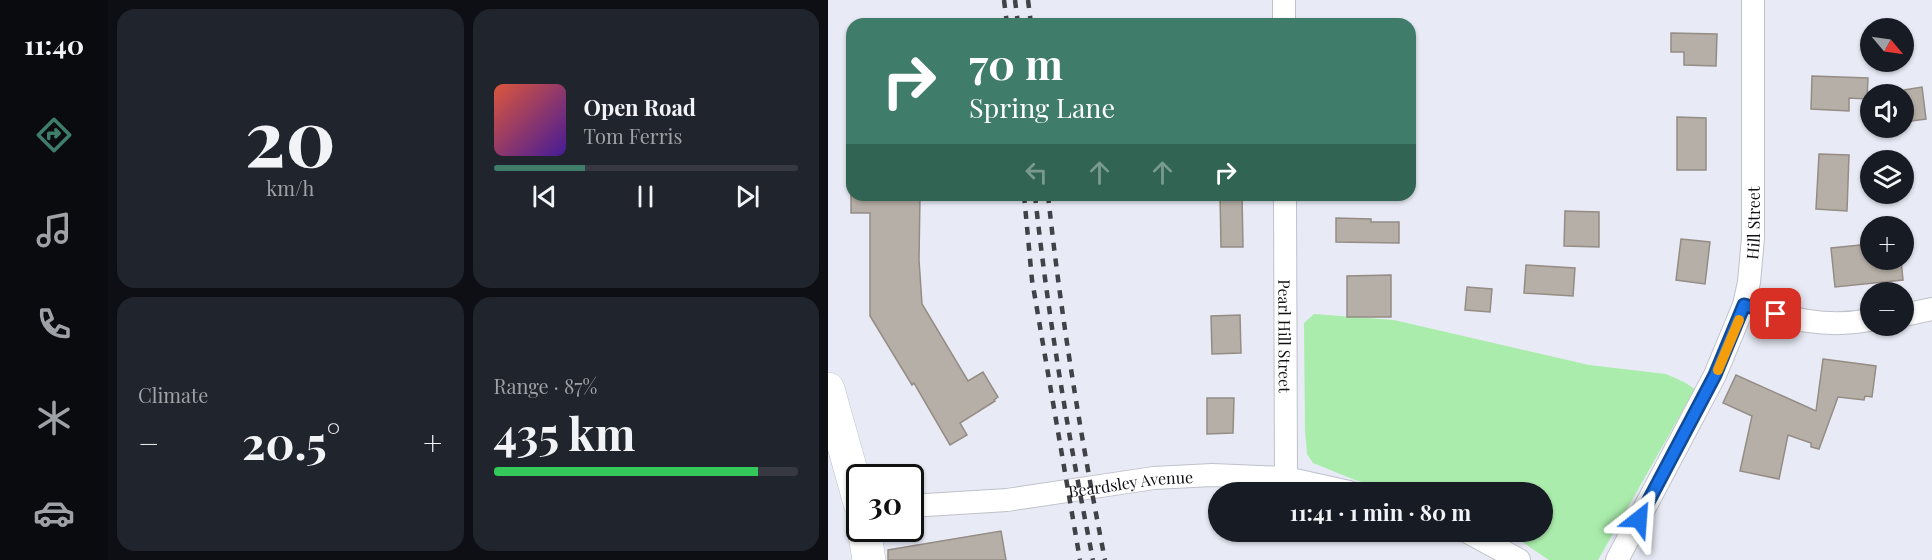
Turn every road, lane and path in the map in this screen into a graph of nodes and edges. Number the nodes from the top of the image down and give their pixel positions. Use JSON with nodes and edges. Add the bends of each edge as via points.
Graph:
{"nodes":[{"id":1,"x":1284,"y":0,"type":"edge"},
{"id":2,"x":1753,"y":0,"type":"edge"},
{"id":3,"x":1284,"y":18,"type":"edge"},
{"id":4,"x":1285,"y":201,"type":"edge"},
{"id":5,"x":1744,"y":305,"type":"junction"},
{"id":6,"x":1932,"y":309,"type":"edge"},
{"id":7,"x":1914,"y":313,"type":"edge"},
{"id":8,"x":1860,"y":322,"type":"edge"},
{"id":9,"x":828,"y":389,"type":"edge"},
{"id":10,"x":849,"y":464,"type":"edge"},
{"id":11,"x":1286,"y":478,"type":"junction"},
{"id":12,"x":1304,"y":482,"type":"edge"},
{"id":13,"x":924,"y":505,"type":"edge"},
{"id":14,"x":866,"y":542,"type":"edge"},
{"id":15,"x":1486,"y":542,"type":"edge"},
{"id":16,"x":869,"y":560,"type":"edge"},
{"id":17,"x":1519,"y":560,"type":"edge"},
{"id":18,"x":1617,"y":560,"type":"edge"}],
"edges":[{"from":1,"to":3,"type":"street"},
{"from":2,"to":5,"type":"street","name":"Hill Street","via":[[1753,238]]},
{"from":4,"to":11,"type":"street","name":"Pearl Hill Street"},
{"from":5,"to":8,"type":"street","via":[[1811,323]]},
{"from":5,"to":18,"type":"street","name":"Hill Street","via":[[1715,375]]},
{"from":6,"to":7,"type":"street"},
{"from":9,"to":10,"type":"main road"},
{"from":11,"to":12,"type":"street","name":"Beardsley Avenue"},
{"from":11,"to":13,"type":"street","name":"Beardsley Avenue","via":[[1154,478],[1007,500]]},
{"from":14,"to":16,"type":"main road"},
{"from":15,"to":17,"type":"street"}]}
